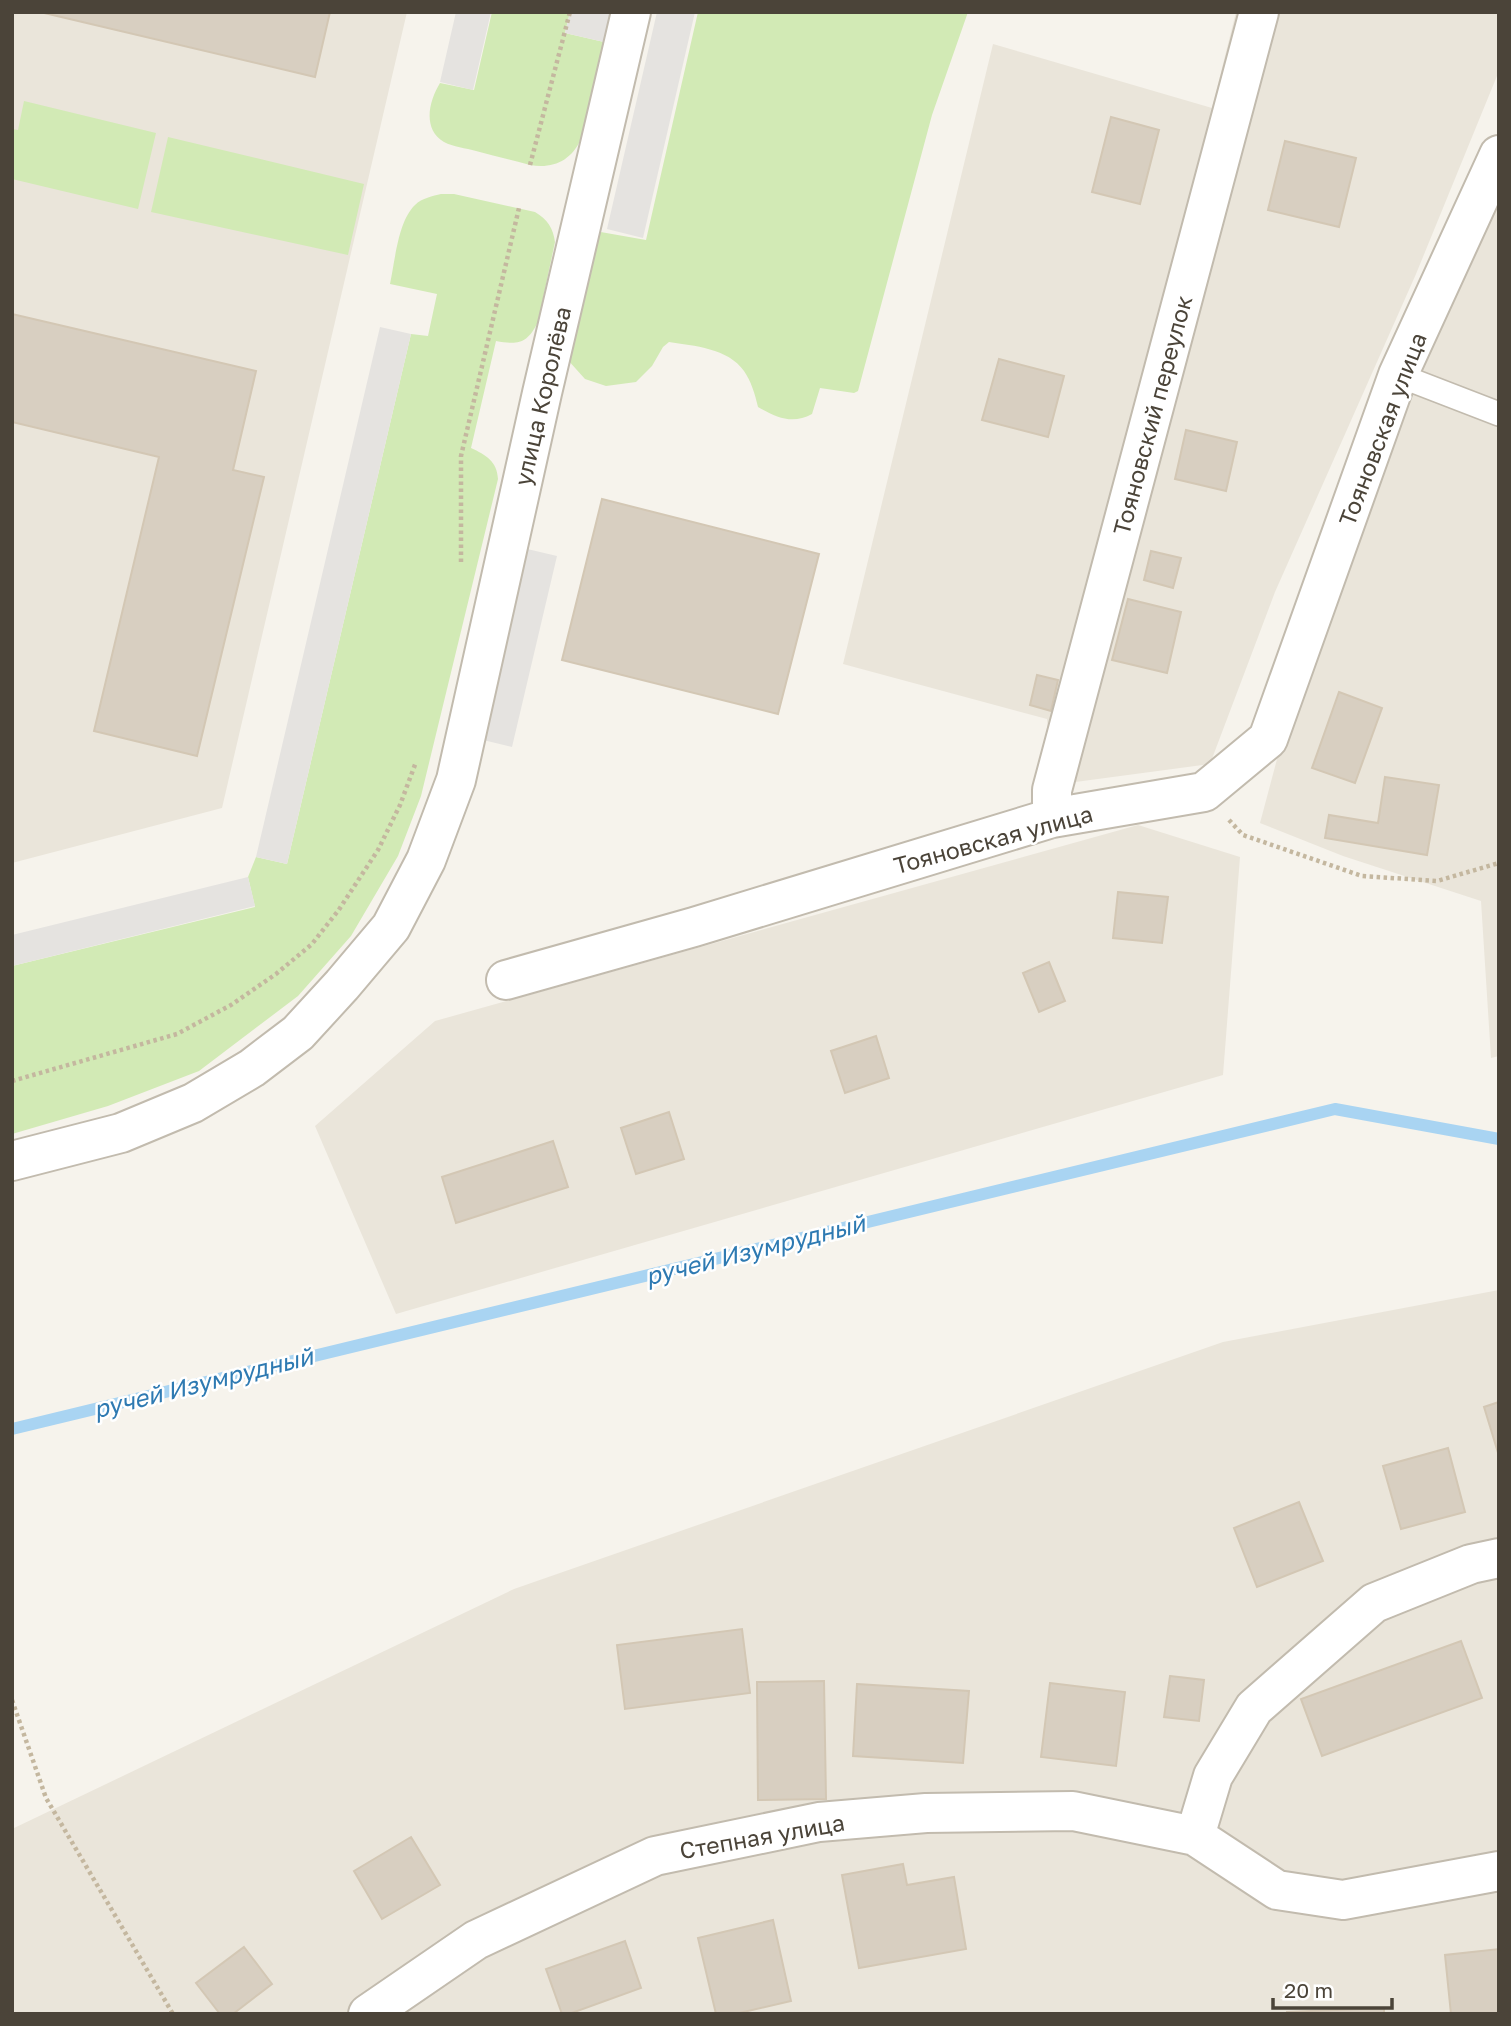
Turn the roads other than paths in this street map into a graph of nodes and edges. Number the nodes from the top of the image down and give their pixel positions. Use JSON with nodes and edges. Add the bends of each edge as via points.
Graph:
{"nodes":[{"id":1,"x":631,"y":12,"type":"edge"},
{"id":2,"x":1259,"y":12,"type":"edge"},
{"id":3,"x":1499,"y":155,"type":"edge"},
{"id":4,"x":1398,"y":375,"type":"junction"},
{"id":5,"x":1499,"y":414,"type":"edge"},
{"id":6,"x":1052,"y":818,"type":"junction"},
{"id":7,"x":506,"y":981,"type":"dead end"},
{"id":8,"x":12,"y":1161,"type":"edge"},
{"id":9,"x":1499,"y":1558,"type":"edge"},
{"id":10,"x":1195,"y":1836,"type":"junction"},
{"id":11,"x":1499,"y":1871,"type":"edge"},
{"id":12,"x":368,"y":2014,"type":"edge"}],
"edges":[{"from":1,"to":8,"type":"street","name":"улица Королёва","via":[[456,780],[426,860],[391,927],[298,1032],[252,1068],[193,1103],[121,1133]]},
{"from":2,"to":6,"type":"street","name":"Тояновский переулок","via":[[1052,790]]},
{"from":3,"to":4,"type":"street","name":"Тояновская улица"},
{"from":4,"to":5,"type":"lane"},
{"from":4,"to":6,"type":"street","name":"Тояновская улица","via":[[1268,739],[1204,792]]},
{"from":6,"to":7,"type":"street","name":"Тояновская улица"},
{"from":9,"to":10,"type":"street","via":[[1471,1564],[1374,1603],[1254,1708],[1213,1776]]},
{"from":10,"to":11,"type":"street","name":"Степная улица","via":[[1277,1890],[1343,1900]]},
{"from":10,"to":12,"type":"street","name":"Степная улица","via":[[1073,1811],[926,1814],[819,1822],[668,1853],[476,1940]]}]}
